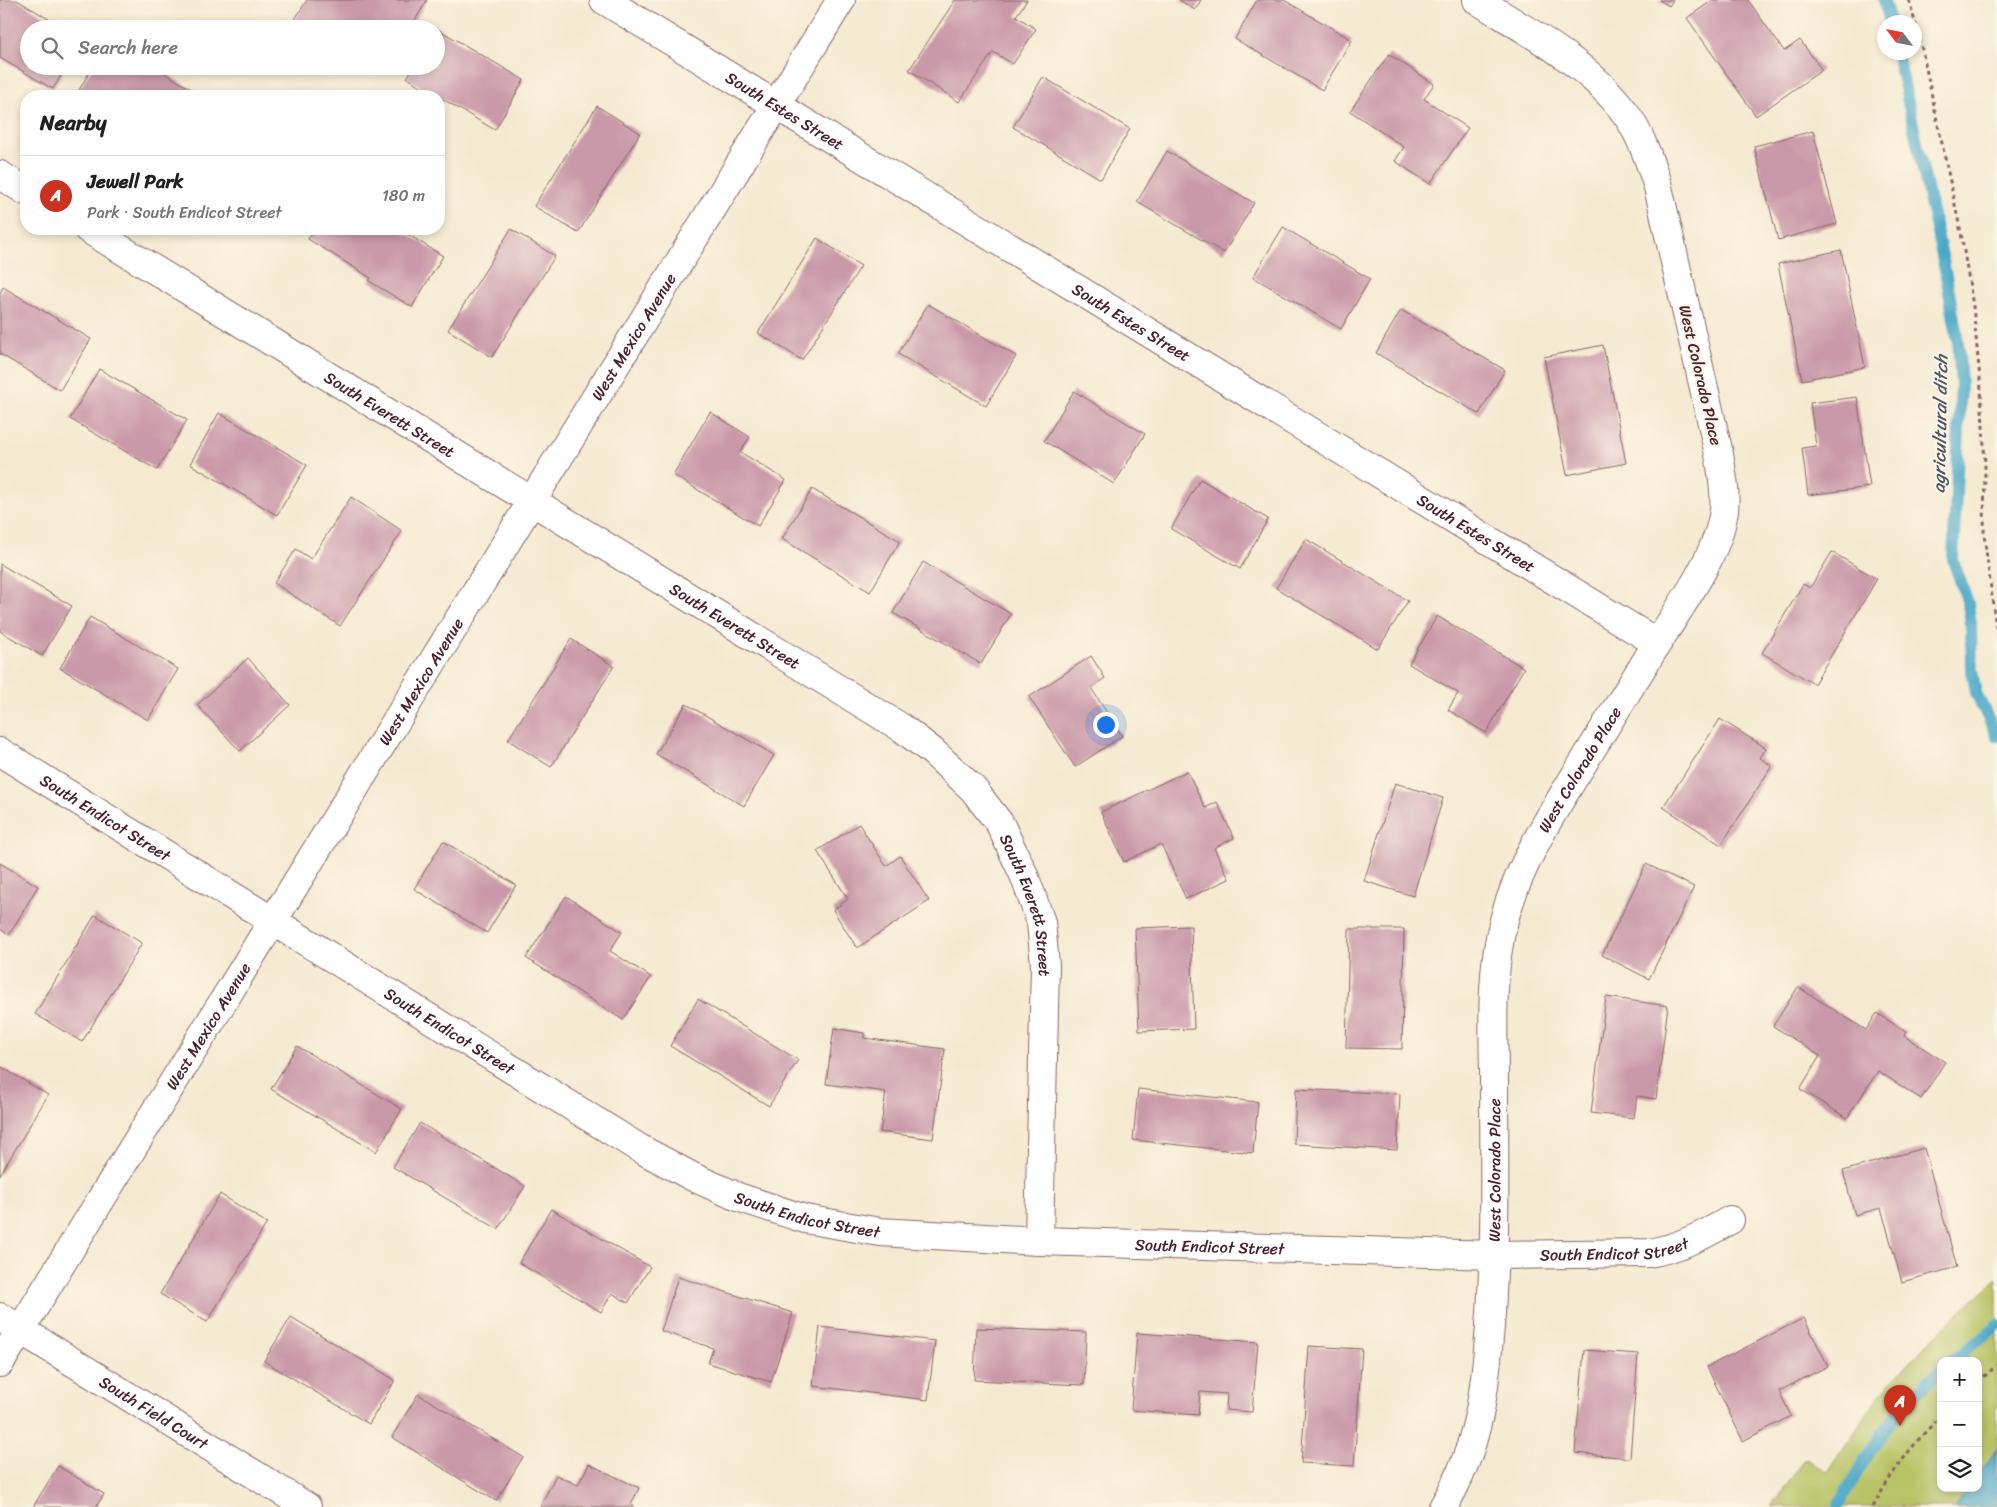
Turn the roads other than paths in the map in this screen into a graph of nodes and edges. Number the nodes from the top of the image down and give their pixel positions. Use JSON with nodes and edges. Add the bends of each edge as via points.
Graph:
{"nodes":[{"id":1,"x":604,"y":0,"type":"edge"},
{"id":2,"x":841,"y":0,"type":"edge"},
{"id":3,"x":1477,"y":0,"type":"edge"},
{"id":4,"x":776,"y":105,"type":"junction"},
{"id":5,"x":0,"y":175,"type":"edge"},
{"id":6,"x":20,"y":187,"type":"edge"},
{"id":7,"x":98,"y":235,"type":"edge"},
{"id":8,"x":533,"y":501,"type":"junction"},
{"id":9,"x":1657,"y":644,"type":"junction"},
{"id":10,"x":0,"y":752,"type":"edge"},
{"id":11,"x":272,"y":920,"type":"junction"},
{"id":12,"x":1730,"y":1220,"type":"dead end"},
{"id":13,"x":1039,"y":1241,"type":"junction"},
{"id":14,"x":1495,"y":1254,"type":"junction"},
{"id":15,"x":10,"y":1324,"type":"edge"},
{"id":16,"x":0,"y":1363,"type":"edge"},
{"id":17,"x":307,"y":1507,"type":"edge"},
{"id":18,"x":1442,"y":1507,"type":"edge"}],
"edges":[{"from":1,"to":4,"type":"street","name":"South Estes Street"},
{"from":2,"to":4,"type":"street","name":"West Mexico Avenue"},
{"from":3,"to":9,"type":"street","name":"West Colorado Place","via":[[1586,72],[1626,113],[1650,162],[1660,197],[1719,454],[1724,510],[1712,547]]},
{"from":4,"to":8,"type":"street","name":"West Mexico Avenue"},
{"from":4,"to":9,"type":"street","name":"South Estes Street"},
{"from":5,"to":6,"type":"street"},
{"from":7,"to":8,"type":"street","name":"South Everett Street"},
{"from":8,"to":11,"type":"street","name":"West Mexico Avenue"},
{"from":8,"to":13,"type":"street","name":"South Everett Street","via":[[902,728],[973,789],[1000,824],[1041,922],[1045,965]]},
{"from":9,"to":14,"type":"street","name":"West Colorado Place","via":[[1552,812],[1526,863],[1504,918],[1493,1004]]},
{"from":10,"to":11,"type":"street","name":"South Endicot Street"},
{"from":11,"to":13,"type":"street","name":"South Endicot Street","via":[[639,1148],[738,1196],[805,1220],[880,1232]]},
{"from":11,"to":15,"type":"street","name":"West Mexico Avenue"},
{"from":12,"to":14,"type":"street","name":"South Endicot Street","via":[[1708,1234],[1650,1253]]},
{"from":13,"to":14,"type":"street","name":"South Endicot Street"},
{"from":14,"to":18,"type":"street","name":"West Colorado Place","via":[[1486,1381],[1479,1418],[1469,1452]]},
{"from":15,"to":16,"type":"street","name":"West Mexico Avenue"},
{"from":15,"to":17,"type":"street","name":"South Field Court"}]}
